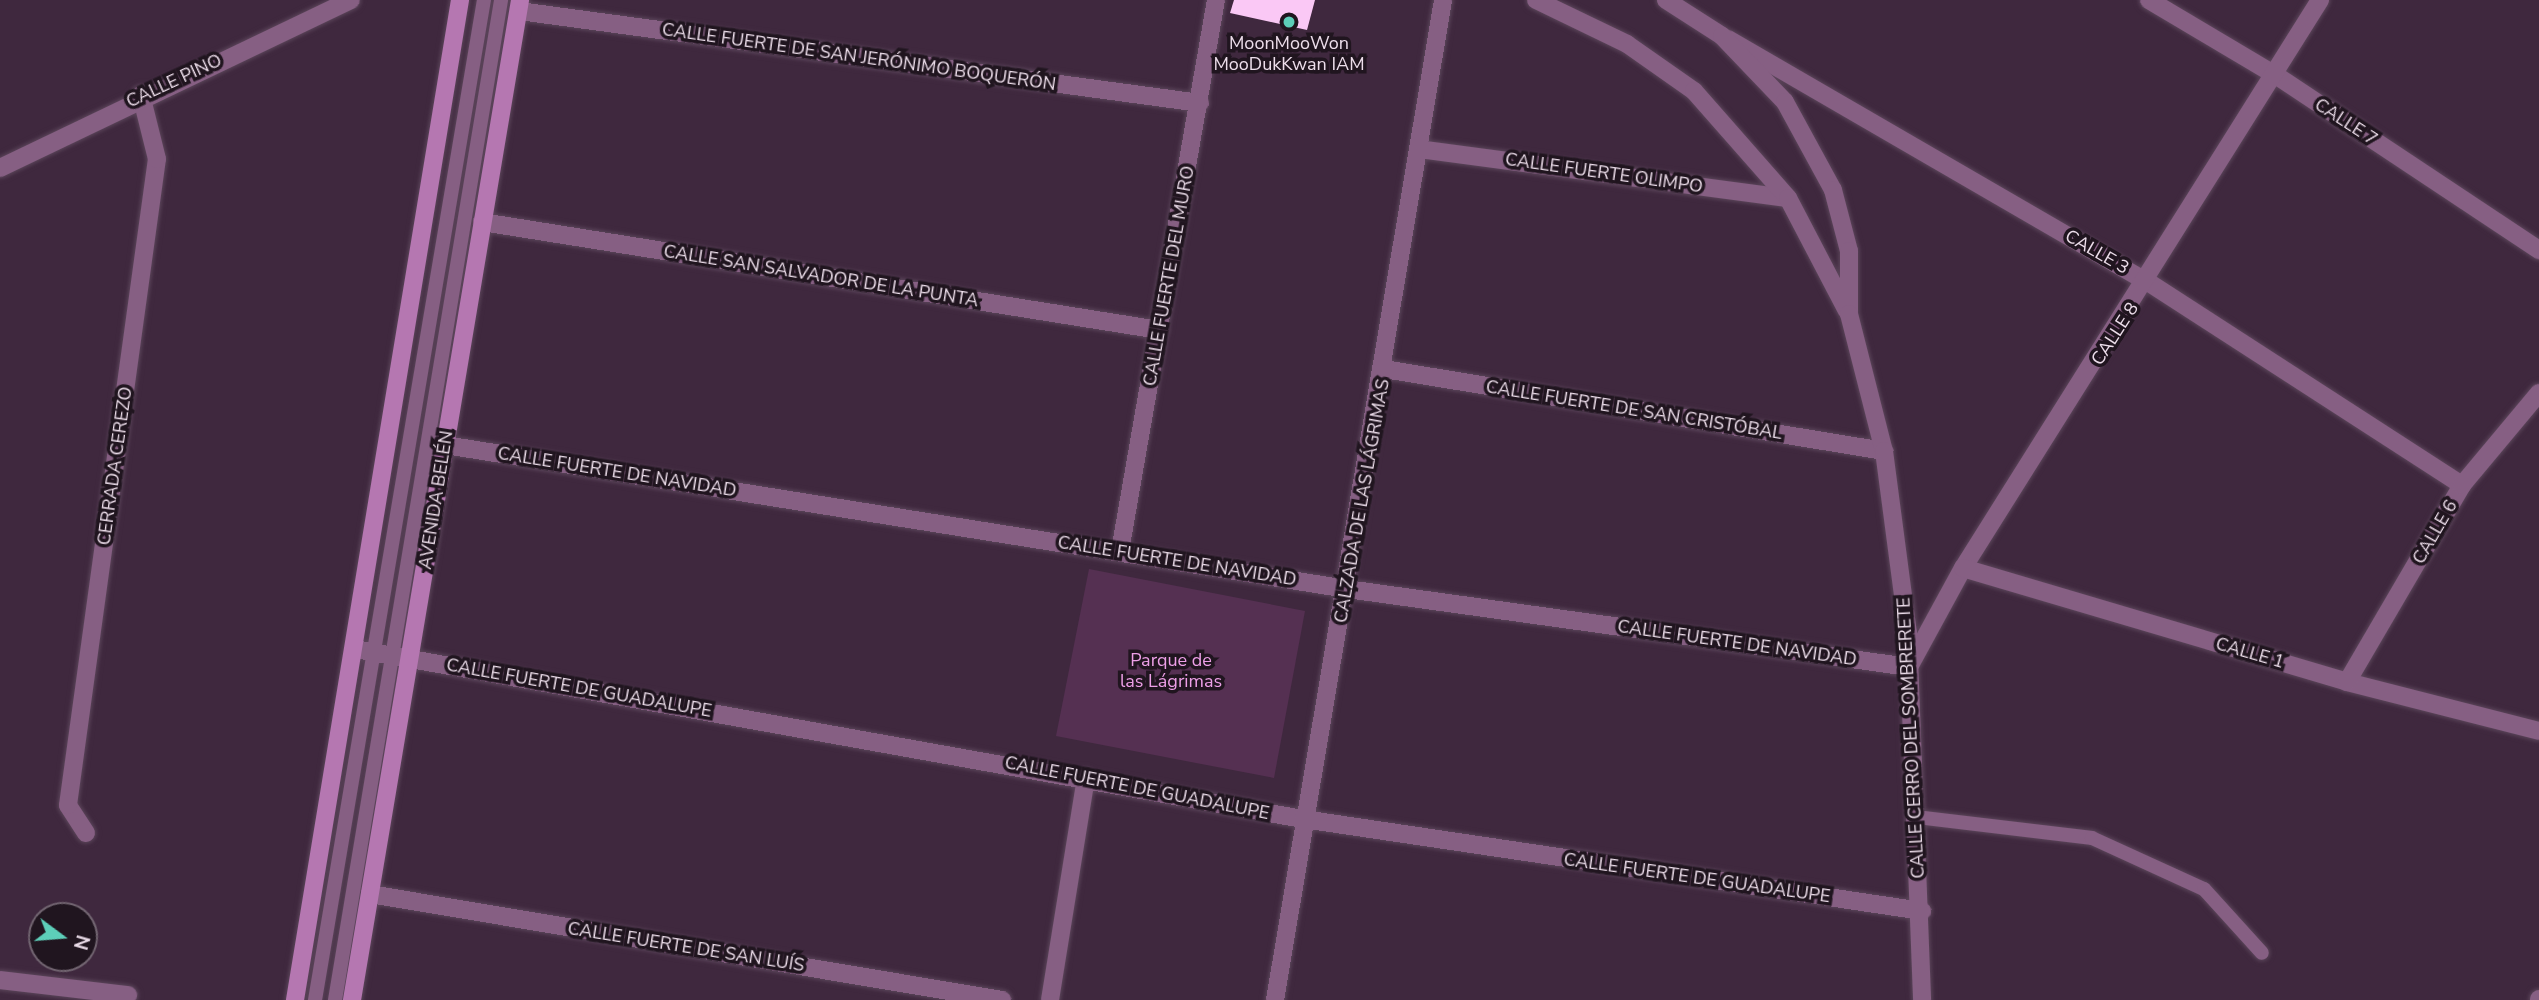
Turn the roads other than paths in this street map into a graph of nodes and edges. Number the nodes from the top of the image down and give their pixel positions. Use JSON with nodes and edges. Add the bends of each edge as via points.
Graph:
{"nodes":[{"id":1,"x":351,"y":0,"type":"edge"},
{"id":2,"x":460,"y":0,"type":"edge"},
{"id":3,"x":484,"y":0,"type":"edge"},
{"id":4,"x":501,"y":0,"type":"edge"},
{"id":5,"x":1216,"y":0,"type":"edge"},
{"id":6,"x":1443,"y":0,"type":"edge"},
{"id":7,"x":1536,"y":0,"type":"edge"},
{"id":8,"x":1666,"y":0,"type":"edge"},
{"id":9,"x":2148,"y":0,"type":"edge"},
{"id":10,"x":2320,"y":0,"type":"edge"},
{"id":11,"x":519,"y":6,"type":"edge"},
{"id":12,"x":1722,"y":36,"type":"junction"},
{"id":13,"x":2277,"y":76,"type":"junction"},
{"id":14,"x":141,"y":95,"type":"junction"},
{"id":15,"x":1200,"y":103,"type":"junction"},
{"id":16,"x":1419,"y":149,"type":"junction"},
{"id":17,"x":0,"y":168,"type":"edge"},
{"id":18,"x":1788,"y":198,"type":"junction"},
{"id":19,"x":482,"y":222,"type":"junction"},
{"id":20,"x":2539,"y":250,"type":"edge"},
{"id":21,"x":2148,"y":282,"type":"junction"},
{"id":22,"x":1849,"y":314,"type":"junction"},
{"id":23,"x":1159,"y":330,"type":"junction"},
{"id":24,"x":1384,"y":369,"type":"junction"},
{"id":25,"x":2539,"y":393,"type":"edge"},
{"id":26,"x":445,"y":444,"type":"junction"},
{"id":27,"x":1884,"y":451,"type":"junction"},
{"id":28,"x":2462,"y":485,"type":"junction"},
{"id":29,"x":1120,"y":551,"type":"junction"},
{"id":30,"x":1964,"y":568,"type":"junction"},
{"id":31,"x":1347,"y":589,"type":"junction"},
{"id":32,"x":355,"y":649,"type":"junction"},
{"id":33,"x":373,"y":652,"type":"junction"},
{"id":34,"x":401,"y":657,"type":"junction"},
{"id":35,"x":1909,"y":667,"type":"junction"},
{"id":36,"x":2347,"y":682,"type":"junction"},
{"id":37,"x":2539,"y":731,"type":"edge"},
{"id":38,"x":1086,"y":778,"type":"junction"},
{"id":39,"x":1916,"y":817,"type":"junction"},
{"id":40,"x":1303,"y":819,"type":"junction"},
{"id":41,"x":86,"y":833,"type":"dead end"},
{"id":42,"x":370,"y":894,"type":"junction"},
{"id":43,"x":1922,"y":911,"type":"junction"},
{"id":44,"x":2262,"y":953,"type":"dead end"},
{"id":45,"x":0,"y":980,"type":"edge"},
{"id":46,"x":58,"y":994,"type":"edge"},
{"id":47,"x":128,"y":995,"type":"dead end"},
{"id":48,"x":295,"y":1000,"type":"edge"},
{"id":49,"x":315,"y":1000,"type":"edge"},
{"id":50,"x":335,"y":1000,"type":"edge"},
{"id":51,"x":352,"y":1000,"type":"edge"},
{"id":52,"x":1002,"y":1000,"type":"edge"},
{"id":53,"x":1050,"y":1000,"type":"edge"},
{"id":54,"x":1275,"y":1000,"type":"edge"},
{"id":55,"x":1922,"y":1000,"type":"edge"}],
"edges":[{"from":1,"to":14,"type":"street","name":"CALLE PINO"},
{"from":2,"to":32,"type":"main road"},
{"from":3,"to":33,"type":"lane"},
{"from":4,"to":34,"type":"lane"},
{"from":5,"to":15,"type":"street","name":"CALLE FUERTE DEL MURO"},
{"from":6,"to":16,"type":"street","name":"CALZADA DE LAS LÁGRIMAS"},
{"from":7,"to":18,"type":"street","name":"CALLE CERRO DEL SOMBRERETE","via":[[1627,44],[1694,91]]},
{"from":8,"to":12,"type":"street","name":"CALLE CERRO DEL SOMBRERETE"},
{"from":9,"to":13,"type":"street","name":"CALLE 7"},
{"from":10,"to":13,"type":"street","name":"CALLE 8"},
{"from":11,"to":15,"type":"street","name":"CALLE FUERTE DE SAN JERÓNIMO BOQUERÓN"},
{"from":11,"to":19,"type":"main road","name":"AVENIDA BELÉN"},
{"from":12,"to":21,"type":"street","name":"CALLE 3"},
{"from":12,"to":22,"type":"street","name":"CALLE CERRO DEL SOMBRERETE","via":[[1785,102],[1833,190],[1849,251]]},
{"from":13,"to":20,"type":"street","name":"CALLE 7"},
{"from":13,"to":21,"type":"street","name":"CALLE 8"},
{"from":14,"to":17,"type":"street","name":"CALLE PINO"},
{"from":14,"to":41,"type":"street","name":"CERRADA CEREZO","via":[[157,159],[68,805]]},
{"from":15,"to":23,"type":"street","name":"CALLE FUERTE DEL MURO"},
{"from":16,"to":18,"type":"street","name":"CALLE FUERTE OLIMPO"},
{"from":16,"to":24,"type":"street","name":"CALZADA DE LAS LÁGRIMAS"},
{"from":18,"to":22,"type":"street","name":"CALLE CERRO DEL SOMBRERETE"},
{"from":19,"to":23,"type":"street","name":"CALLE SAN SALVADOR DE LA PUNTA"},
{"from":19,"to":26,"type":"main road","name":"AVENIDA BELÉN"},
{"from":21,"to":28,"type":"street","name":"CALLE 3"},
{"from":21,"to":30,"type":"street","name":"CALLE 8"},
{"from":22,"to":27,"type":"street","name":"CALLE CERRO DEL SOMBRERETE"},
{"from":23,"to":29,"type":"street","name":"CALLE FUERTE DEL MURO"},
{"from":24,"to":27,"type":"street","name":"CALLE FUERTE DE SAN CRISTÓBAL"},
{"from":24,"to":31,"type":"street","name":"CALZADA DE LAS LÁGRIMAS"},
{"from":25,"to":28,"type":"street","name":"CALLE 6"},
{"from":26,"to":29,"type":"street","name":"CALLE FUERTE DE NAVIDAD"},
{"from":26,"to":34,"type":"main road","name":"AVENIDA BELÉN"},
{"from":27,"to":35,"type":"street","name":"CALLE CERRO DEL SOMBRERETE"},
{"from":28,"to":36,"type":"street","name":"CALLE 6"},
{"from":29,"to":31,"type":"street","name":"CALLE FUERTE DE NAVIDAD"},
{"from":30,"to":35,"type":"street","name":"CALLE 8"},
{"from":30,"to":36,"type":"street","name":"CALLE 1"},
{"from":31,"to":35,"type":"street","name":"CALLE FUERTE DE NAVIDAD"},
{"from":31,"to":40,"type":"street","name":"CALZADA DE LAS LÁGRIMAS"},
{"from":32,"to":33,"type":"street","name":"CALLE FUERTE DE GUADALUPE"},
{"from":32,"to":48,"type":"main road"},
{"from":33,"to":34,"type":"street","name":"CALLE FUERTE DE GUADALUPE"},
{"from":33,"to":49,"type":"lane"},
{"from":34,"to":38,"type":"street","name":"CALLE FUERTE DE GUADALUPE"},
{"from":34,"to":42,"type":"main road","name":"AVENIDA BELÉN"},
{"from":34,"to":50,"type":"lane"},
{"from":35,"to":39,"type":"street","name":"CALLE CERRO DEL SOMBRERETE"},
{"from":36,"to":37,"type":"street","name":"CALLE 1"},
{"from":38,"to":40,"type":"street","name":"CALLE FUERTE DE GUADALUPE"},
{"from":38,"to":53,"type":"street"},
{"from":39,"to":43,"type":"street","name":"CALLE CERRO DEL SOMBRERETE"},
{"from":39,"to":44,"type":"lane","via":[[2103,842],[2204,888]]},
{"from":40,"to":43,"type":"street","name":"CALLE FUERTE DE GUADALUPE"},
{"from":40,"to":54,"type":"street","name":"CALZADA DE LAS LÁGRIMAS"},
{"from":42,"to":51,"type":"main road","name":"AVENIDA BELÉN"},
{"from":42,"to":52,"type":"street","name":"CALLE FUERTE DE SAN LUÍS"},
{"from":43,"to":55,"type":"street","name":"CALLE CERRO DEL SOMBRERETE"},
{"from":45,"to":46,"type":"street"},
{"from":46,"to":47,"type":"street"}]}
